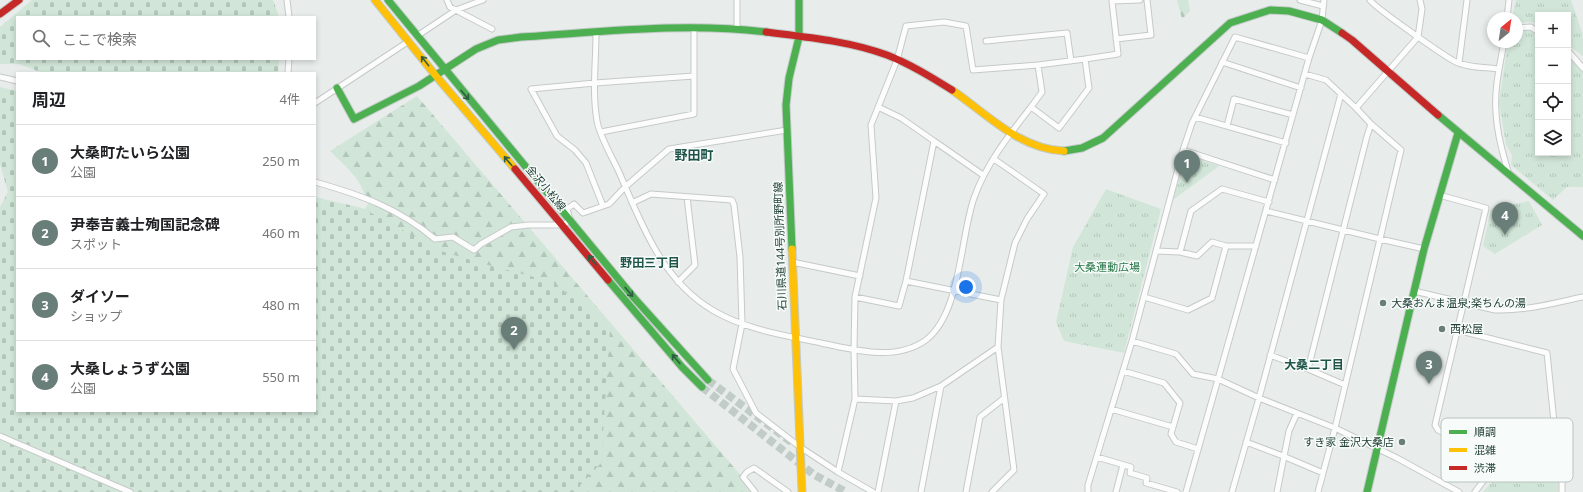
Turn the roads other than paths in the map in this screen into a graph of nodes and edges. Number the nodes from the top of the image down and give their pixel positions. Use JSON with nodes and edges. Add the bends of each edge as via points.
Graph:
{"nodes":[{"id":1,"x":19,"y":0,"type":"edge"},
{"id":2,"x":287,"y":0,"type":"edge"},
{"id":3,"x":375,"y":0,"type":"edge"},
{"id":4,"x":388,"y":0,"type":"edge"},
{"id":5,"x":447,"y":0,"type":"edge"},
{"id":6,"x":483,"y":0,"type":"edge"},
{"id":7,"x":737,"y":0,"type":"edge"},
{"id":8,"x":799,"y":0,"type":"edge"},
{"id":9,"x":1140,"y":0,"type":"edge"},
{"id":10,"x":1147,"y":0,"type":"edge"},
{"id":11,"x":1300,"y":0,"type":"edge"},
{"id":12,"x":1370,"y":0,"type":"edge"},
{"id":13,"x":1420,"y":0,"type":"edge"},
{"id":14,"x":1467,"y":0,"type":"edge"},
{"id":15,"x":1509,"y":0,"type":"edge"},
{"id":16,"x":1324,"y":3,"type":"edge"},
{"id":17,"x":456,"y":10,"type":"junction"},
{"id":18,"x":1508,"y":12,"type":"edge"},
{"id":19,"x":0,"y":14,"type":"edge"},
{"id":20,"x":289,"y":16,"type":"edge"},
{"id":21,"x":1322,"y":20,"type":"junction"},
{"id":22,"x":694,"y":26,"type":"junction"},
{"id":23,"x":1523,"y":28,"type":"edge"},
{"id":24,"x":492,"y":29,"type":"dead end"},
{"id":25,"x":737,"y":29,"type":"junction"},
{"id":26,"x":1535,"y":30,"type":"edge"},
{"id":27,"x":596,"y":33,"type":"junction"},
{"id":28,"x":417,"y":36,"type":"junction"},
{"id":29,"x":799,"y":37,"type":"junction"},
{"id":30,"x":1418,"y":37,"type":"junction"},
{"id":31,"x":1116,"y":39,"type":"junction"},
{"id":32,"x":409,"y":41,"type":"junction"},
{"id":33,"x":986,"y":41,"type":"dead end"},
{"id":34,"x":1503,"y":48,"type":"edge"},
{"id":35,"x":1571,"y":54,"type":"edge"},
{"id":36,"x":1309,"y":58,"type":"junction"},
{"id":37,"x":1085,"y":59,"type":"junction"},
{"id":38,"x":289,"y":60,"type":"edge"},
{"id":39,"x":897,"y":60,"type":"junction"},
{"id":40,"x":1071,"y":61,"type":"junction"},
{"id":41,"x":1222,"y":62,"type":"junction"},
{"id":42,"x":1459,"y":63,"type":"junction"},
{"id":43,"x":1038,"y":65,"type":"junction"},
{"id":44,"x":1583,"y":68,"type":"edge"},
{"id":45,"x":444,"y":69,"type":"junction"},
{"id":46,"x":1499,"y":69,"type":"junction"},
{"id":47,"x":288,"y":72,"type":"edge"},
{"id":48,"x":1388,"y":72,"type":"junction"},
{"id":49,"x":1304,"y":74,"type":"junction"},
{"id":50,"x":436,"y":76,"type":"junction"},
{"id":51,"x":694,"y":76,"type":"junction"},
{"id":52,"x":0,"y":77,"type":"edge"},
{"id":53,"x":16,"y":81,"type":"edge"},
{"id":54,"x":595,"y":83,"type":"junction"},
{"id":55,"x":337,"y":88,"type":"junction"},
{"id":56,"x":1301,"y":88,"type":"junction"},
{"id":57,"x":1341,"y":94,"type":"junction"},
{"id":58,"x":316,"y":102,"type":"edge"},
{"id":59,"x":878,"y":106,"type":"junction"},
{"id":60,"x":1031,"y":108,"type":"junction"},
{"id":61,"x":1356,"y":108,"type":"junction"},
{"id":62,"x":1293,"y":115,"type":"junction"},
{"id":63,"x":1195,"y":117,"type":"junction"},
{"id":64,"x":1371,"y":124,"type":"junction"},
{"id":65,"x":1227,"y":126,"type":"junction"},
{"id":66,"x":787,"y":130,"type":"junction"},
{"id":67,"x":601,"y":132,"type":"junction"},
{"id":68,"x":1458,"y":133,"type":"junction"},
{"id":69,"x":1010,"y":134,"type":"junction"},
{"id":70,"x":934,"y":141,"type":"junction"},
{"id":71,"x":1286,"y":142,"type":"junction"},
{"id":72,"x":1183,"y":150,"type":"junction"},
{"id":73,"x":994,"y":159,"type":"junction"},
{"id":74,"x":983,"y":175,"type":"junction"},
{"id":75,"x":1509,"y":176,"type":"junction"},
{"id":76,"x":1275,"y":180,"type":"junction"},
{"id":77,"x":316,"y":182,"type":"edge"},
{"id":78,"x":625,"y":187,"type":"junction"},
{"id":79,"x":1439,"y":195,"type":"junction"},
{"id":80,"x":687,"y":197,"type":"junction"},
{"id":81,"x":1269,"y":202,"type":"junction"},
{"id":82,"x":632,"y":203,"type":"junction"},
{"id":83,"x":603,"y":206,"type":"junction"},
{"id":84,"x":1266,"y":211,"type":"junction"},
{"id":85,"x":570,"y":220,"type":"junction"},
{"id":86,"x":1306,"y":221,"type":"junction"},
{"id":87,"x":563,"y":226,"type":"junction"},
{"id":88,"x":1344,"y":230,"type":"junction"},
{"id":89,"x":1583,"y":236,"type":"edge"},
{"id":90,"x":1380,"y":239,"type":"junction"},
{"id":91,"x":1226,"y":246,"type":"junction"},
{"id":92,"x":1256,"y":246,"type":"junction"},
{"id":93,"x":1424,"y":249,"type":"junction"},
{"id":94,"x":1156,"y":251,"type":"junction"},
{"id":95,"x":1180,"y":252,"type":"junction"},
{"id":96,"x":792,"y":262,"type":"junction"},
{"id":97,"x":860,"y":276,"type":"junction"},
{"id":98,"x":906,"y":280,"type":"junction"},
{"id":99,"x":678,"y":282,"type":"junction"},
{"id":100,"x":953,"y":291,"type":"junction"},
{"id":101,"x":1414,"y":291,"type":"junction"},
{"id":102,"x":856,"y":297,"type":"junction"},
{"id":103,"x":1144,"y":297,"type":"junction"},
{"id":104,"x":1583,"y":297,"type":"edge"},
{"id":105,"x":1001,"y":300,"type":"junction"},
{"id":106,"x":1464,"y":303,"type":"junction"},
{"id":107,"x":742,"y":324,"type":"junction"},
{"id":108,"x":1457,"y":330,"type":"junction"},
{"id":109,"x":795,"y":338,"type":"junction"},
{"id":110,"x":1132,"y":341,"type":"junction"},
{"id":111,"x":998,"y":347,"type":"junction"},
{"id":112,"x":854,"y":350,"type":"junction"},
{"id":113,"x":1270,"y":355,"type":"junction"},
{"id":114,"x":1308,"y":369,"type":"junction"},
{"id":115,"x":1123,"y":371,"type":"junction"},
{"id":116,"x":1218,"y":379,"type":"junction"},
{"id":117,"x":708,"y":380,"type":"tunnel mouth"},
{"id":118,"x":1345,"y":385,"type":"junction"},
{"id":119,"x":941,"y":386,"type":"junction"},
{"id":120,"x":702,"y":388,"type":"tunnel mouth"},
{"id":121,"x":854,"y":398,"type":"junction"},
{"id":122,"x":1259,"y":398,"type":"junction"},
{"id":123,"x":1003,"y":399,"type":"junction"},
{"id":124,"x":896,"y":401,"type":"junction"},
{"id":125,"x":1112,"y":409,"type":"junction"},
{"id":126,"x":1297,"y":413,"type":"junction"},
{"id":127,"x":1554,"y":418,"type":"edge"},
{"id":128,"x":1173,"y":427,"type":"junction"},
{"id":129,"x":1335,"y":428,"type":"junction"},
{"id":130,"x":1441,"y":432,"type":"edge"},
{"id":131,"x":0,"y":436,"type":"edge"},
{"id":132,"x":1246,"y":442,"type":"junction"},
{"id":133,"x":800,"y":447,"type":"junction"},
{"id":134,"x":1198,"y":449,"type":"junction"},
{"id":135,"x":1378,"y":449,"type":"junction"},
{"id":136,"x":1284,"y":456,"type":"junction"},
{"id":137,"x":1097,"y":457,"type":"junction"},
{"id":138,"x":1123,"y":465,"type":"junction"},
{"id":139,"x":838,"y":472,"type":"junction"},
{"id":140,"x":1323,"y":473,"type":"junction"},
{"id":141,"x":1483,"y":482,"type":"edge"},
{"id":142,"x":130,"y":492,"type":"edge"},
{"id":143,"x":755,"y":492,"type":"edge"},
{"id":144,"x":788,"y":492,"type":"edge"},
{"id":145,"x":802,"y":492,"type":"edge"},
{"id":146,"x":873,"y":492,"type":"edge"},
{"id":147,"x":878,"y":492,"type":"edge"},
{"id":148,"x":921,"y":492,"type":"edge"},
{"id":149,"x":966,"y":492,"type":"edge"},
{"id":150,"x":992,"y":492,"type":"edge"},
{"id":151,"x":1088,"y":492,"type":"edge"},
{"id":152,"x":1116,"y":492,"type":"edge"},
{"id":153,"x":1177,"y":492,"type":"edge"},
{"id":154,"x":1186,"y":492,"type":"edge"},
{"id":155,"x":1232,"y":492,"type":"edge"},
{"id":156,"x":1277,"y":492,"type":"edge"},
{"id":157,"x":1318,"y":492,"type":"edge"},
{"id":158,"x":1367,"y":492,"type":"edge"},
{"id":159,"x":1459,"y":492,"type":"edge"},
{"id":160,"x":1475,"y":492,"type":"edge"}],
"edges":[{"from":1,"to":19,"type":"street"},
{"from":2,"to":20,"type":"street"},
{"from":3,"to":32,"type":"street","name":"金沢小松線"},
{"from":4,"to":28,"type":"street","name":"金沢小松線"},
{"from":5,"to":17,"type":"street","via":[[450,7]]},
{"from":6,"to":17,"type":"street"},
{"from":7,"to":25,"type":"street"},
{"from":8,"to":29,"type":"street","name":"石川県道144号別所野町線"},
{"from":9,"to":31,"type":"street","via":[[1112,1]]},
{"from":10,"to":31,"type":"street","via":[[1151,35]]},
{"from":11,"to":16,"type":"street"},
{"from":12,"to":30,"type":"street"},
{"from":13,"to":30,"type":"street","via":[[1422,9]]},
{"from":14,"to":42,"type":"street"},
{"from":15,"to":18,"type":"street"},
{"from":16,"to":21,"type":"street"},
{"from":17,"to":24,"type":"street"},
{"from":17,"to":28,"type":"street"},
{"from":21,"to":36,"type":"street"},
{"from":21,"to":48,"type":"street","via":[[1352,40]]},
{"from":21,"to":69,"type":"street","via":[[1289,11],[1270,10],[1230,23],[1102,138],[1082,149],[1060,152],[1037,146]]},
{"from":22,"to":25,"type":"street"},
{"from":22,"to":27,"type":"street"},
{"from":22,"to":51,"type":"street"},
{"from":23,"to":26,"type":"street","via":[[1531,27]]},
{"from":25,"to":29,"type":"street"},
{"from":27,"to":45,"type":"street","via":[[498,40],[476,49]]},
{"from":27,"to":54,"type":"street"},
{"from":28,"to":45,"type":"street","name":"金沢小松線"},
{"from":29,"to":39,"type":"street","via":[[846,44]]},
{"from":29,"to":66,"type":"street","name":"石川県道144号別所野町線","via":[[789,78]]},
{"from":30,"to":42,"type":"street"},
{"from":30,"to":48,"type":"street"},
{"from":31,"to":37,"type":"street","via":[[1118,54]]},
{"from":50,"to":32,"type":"street","name":"金沢小松線","one_way":true},
{"from":32,"to":55,"type":"street"},
{"from":33,"to":40,"type":"street","via":[[1067,33]]},
{"from":34,"to":46,"type":"street"},
{"from":35,"to":44,"type":"street"},
{"from":36,"to":41,"type":"street","via":[[1235,37]]},
{"from":36,"to":49,"type":"street"},
{"from":37,"to":40,"type":"street"},
{"from":37,"to":60,"type":"street","via":[[1089,88],[1059,128]]},
{"from":38,"to":47,"type":"street"},
{"from":39,"to":43,"type":"street","via":[[906,26],[944,22],[966,26],[973,70]]},
{"from":39,"to":59,"type":"street"},
{"from":39,"to":69,"type":"street","via":[[948,88]]},
{"from":40,"to":43,"type":"street"},
{"from":41,"to":56,"type":"street"},
{"from":41,"to":63,"type":"street"},
{"from":42,"to":46,"type":"street"},
{"from":43,"to":60,"type":"street","via":[[1042,92]]},
{"from":45,"to":50,"type":"street"},
{"from":45,"to":85,"type":"street","name":"金沢小松線","one_way":true},
{"from":46,"to":75,"type":"street","via":[[1496,112],[1500,144]]},
{"from":48,"to":61,"type":"street"},
{"from":48,"to":68,"type":"street"},
{"from":49,"to":56,"type":"street"},
{"from":49,"to":57,"type":"street","via":[[1326,80]]},
{"from":50,"to":55,"type":"street","via":[[354,119]]},
{"from":87,"to":50,"type":"street","name":"金沢小松線","one_way":true},
{"from":51,"to":54,"type":"street"},
{"from":51,"to":67,"type":"street","via":[[694,114]]},
{"from":52,"to":53,"type":"street"},
{"from":54,"to":67,"type":"street","via":[[595,104]]},
{"from":54,"to":83,"type":"street","via":[[531,89],[557,136],[575,150],[586,163]]},
{"from":55,"to":58,"type":"street"},
{"from":56,"to":62,"type":"street"},
{"from":57,"to":61,"type":"street"},
{"from":57,"to":86,"type":"street"},
{"from":59,"to":70,"type":"street","via":[[901,118]]},
{"from":59,"to":97,"type":"street","via":[[871,125],[876,198]]},
{"from":60,"to":69,"type":"street"},
{"from":61,"to":64,"type":"street"},
{"from":62,"to":65,"type":"street","via":[[1234,99]]},
{"from":62,"to":71,"type":"street"},
{"from":63,"to":65,"type":"street"},
{"from":63,"to":72,"type":"street"},
{"from":64,"to":88,"type":"street"},
{"from":64,"to":90,"type":"street","via":[[1401,150]]},
{"from":65,"to":71,"type":"street"},
{"from":66,"to":78,"type":"street","via":[[669,149]]},
{"from":66,"to":96,"type":"street","name":"石川県道144号別所野町線"},
{"from":67,"to":78,"type":"street"},
{"from":68,"to":75,"type":"street"},
{"from":68,"to":79,"type":"street"},
{"from":69,"to":73,"type":"street"},
{"from":70,"to":74,"type":"street"},
{"from":70,"to":98,"type":"street"},
{"from":71,"to":76,"type":"street"},
{"from":72,"to":76,"type":"street"},
{"from":72,"to":94,"type":"street"},
{"from":73,"to":74,"type":"street"},
{"from":73,"to":105,"type":"street","via":[[1044,194],[1015,242]]},
{"from":74,"to":100,"type":"street","via":[[973,200]]},
{"from":75,"to":89,"type":"street"},
{"from":76,"to":81,"type":"street"},
{"from":77,"to":87,"type":"street","via":[[354,193],[385,206],[416,224],[435,239],[453,237],[474,250],[511,228],[528,225]]},
{"from":78,"to":82,"type":"street"},
{"from":78,"to":83,"type":"street"},
{"from":79,"to":93,"type":"street"},
{"from":79,"to":106,"type":"street","via":[[1486,208]]},
{"from":80,"to":82,"type":"street","via":[[651,194]]},
{"from":80,"to":99,"type":"street","via":[[695,266]]},
{"from":80,"to":107,"type":"street","via":[[732,200],[740,257]]},
{"from":81,"to":84,"type":"street"},
{"from":81,"to":95,"type":"street","via":[[1222,189],[1191,211]]},
{"from":82,"to":99,"type":"street","via":[[655,250]]},
{"from":83,"to":85,"type":"street","via":[[583,213],[574,204],[568,209]]},
{"from":84,"to":86,"type":"street"},
{"from":84,"to":92,"type":"street"},
{"from":85,"to":87,"type":"street"},
{"from":85,"to":117,"type":"street","name":"金沢小松線","one_way":true,"via":[[635,299]]},
{"from":86,"to":88,"type":"street"},
{"from":86,"to":113,"type":"street"},
{"from":120,"to":87,"type":"street","name":"金沢小松線","one_way":true},
{"from":88,"to":90,"type":"street"},
{"from":88,"to":114,"type":"street"},
{"from":90,"to":93,"type":"street"},
{"from":90,"to":118,"type":"street"},
{"from":91,"to":92,"type":"street"},
{"from":91,"to":95,"type":"street","via":[[1212,242],[1197,256]]},
{"from":91,"to":103,"type":"street","via":[[1212,298],[1188,310]]},
{"from":92,"to":116,"type":"street"},
{"from":93,"to":101,"type":"street"},
{"from":94,"to":95,"type":"street"},
{"from":94,"to":103,"type":"street"},
{"from":96,"to":97,"type":"street"},
{"from":96,"to":109,"type":"street","name":"石川県道144号別所野町線"},
{"from":97,"to":102,"type":"street"},
{"from":98,"to":100,"type":"street"},
{"from":98,"to":102,"type":"street","via":[[899,306]]},
{"from":99,"to":107,"type":"street","via":[[715,312]]},
{"from":100,"to":105,"type":"street"},
{"from":100,"to":112,"type":"street","via":[[947,311],[926,340],[908,349],[890,352],[866,353]]},
{"from":101,"to":106,"type":"street"},
{"from":101,"to":135,"type":"street"},
{"from":102,"to":112,"type":"street"},
{"from":103,"to":110,"type":"street"},
{"from":104,"to":106,"type":"street","via":[[1539,307],[1508,310],[1495,310]]},
{"from":105,"to":111,"type":"street"},
{"from":106,"to":108,"type":"street"},
{"from":107,"to":109,"type":"street"},
{"from":107,"to":133,"type":"street","via":[[733,369],[756,413]]},
{"from":108,"to":127,"type":"street","via":[[1547,353]]},
{"from":108,"to":130,"type":"street","via":[[1435,425]]},
{"from":109,"to":112,"type":"street"},
{"from":109,"to":133,"type":"street","name":"石川県道144号別所野町線"},
{"from":110,"to":115,"type":"street"},
{"from":110,"to":116,"type":"street","via":[[1176,354],[1194,374]]},
{"from":111,"to":119,"type":"street"},
{"from":111,"to":123,"type":"street"},
{"from":112,"to":121,"type":"street"},
{"from":113,"to":114,"type":"street"},
{"from":113,"to":122,"type":"street"},
{"from":114,"to":118,"type":"street"},
{"from":115,"to":125,"type":"street"},
{"from":115,"to":128,"type":"street","via":[[1164,383],[1180,403]]},
{"from":116,"to":122,"type":"street"},
{"from":116,"to":134,"type":"street"},
{"from":118,"to":129,"type":"street"},
{"from":119,"to":124,"type":"street","via":[[913,398]]},
{"from":119,"to":148,"type":"street"},
{"from":121,"to":124,"type":"street"},
{"from":121,"to":139,"type":"street"},
{"from":122,"to":126,"type":"street"},
{"from":122,"to":132,"type":"street"},
{"from":123,"to":149,"type":"street","via":[[980,417]]},
{"from":123,"to":150,"type":"street","via":[[1014,470]]},
{"from":124,"to":147,"type":"street"},
{"from":125,"to":128,"type":"street"},
{"from":125,"to":137,"type":"street"},
{"from":126,"to":129,"type":"street"},
{"from":126,"to":136,"type":"street","via":[[1289,431]]},
{"from":128,"to":134,"type":"street","via":[[1171,434],[1176,442]]},
{"from":129,"to":135,"type":"street"},
{"from":129,"to":140,"type":"street"},
{"from":131,"to":142,"type":"street"},
{"from":132,"to":136,"type":"street"},
{"from":132,"to":155,"type":"street"},
{"from":133,"to":139,"type":"street"},
{"from":133,"to":145,"type":"street","name":"石川県道144号別所野町線"},
{"from":134,"to":154,"type":"street"},
{"from":135,"to":158,"type":"street"},
{"from":135,"to":159,"type":"street"},
{"from":136,"to":140,"type":"street"},
{"from":136,"to":156,"type":"street"},
{"from":137,"to":138,"type":"street"},
{"from":137,"to":151,"type":"street"},
{"from":138,"to":152,"type":"street"},
{"from":138,"to":153,"type":"street","via":[[1131,467],[1130,473],[1147,478],[1146,483]]},
{"from":139,"to":146,"type":"street"},
{"from":140,"to":157,"type":"street"},
{"from":141,"to":160,"type":"street"},
{"from":143,"to":144,"type":"street","via":[[743,477],[754,468]]}]}
